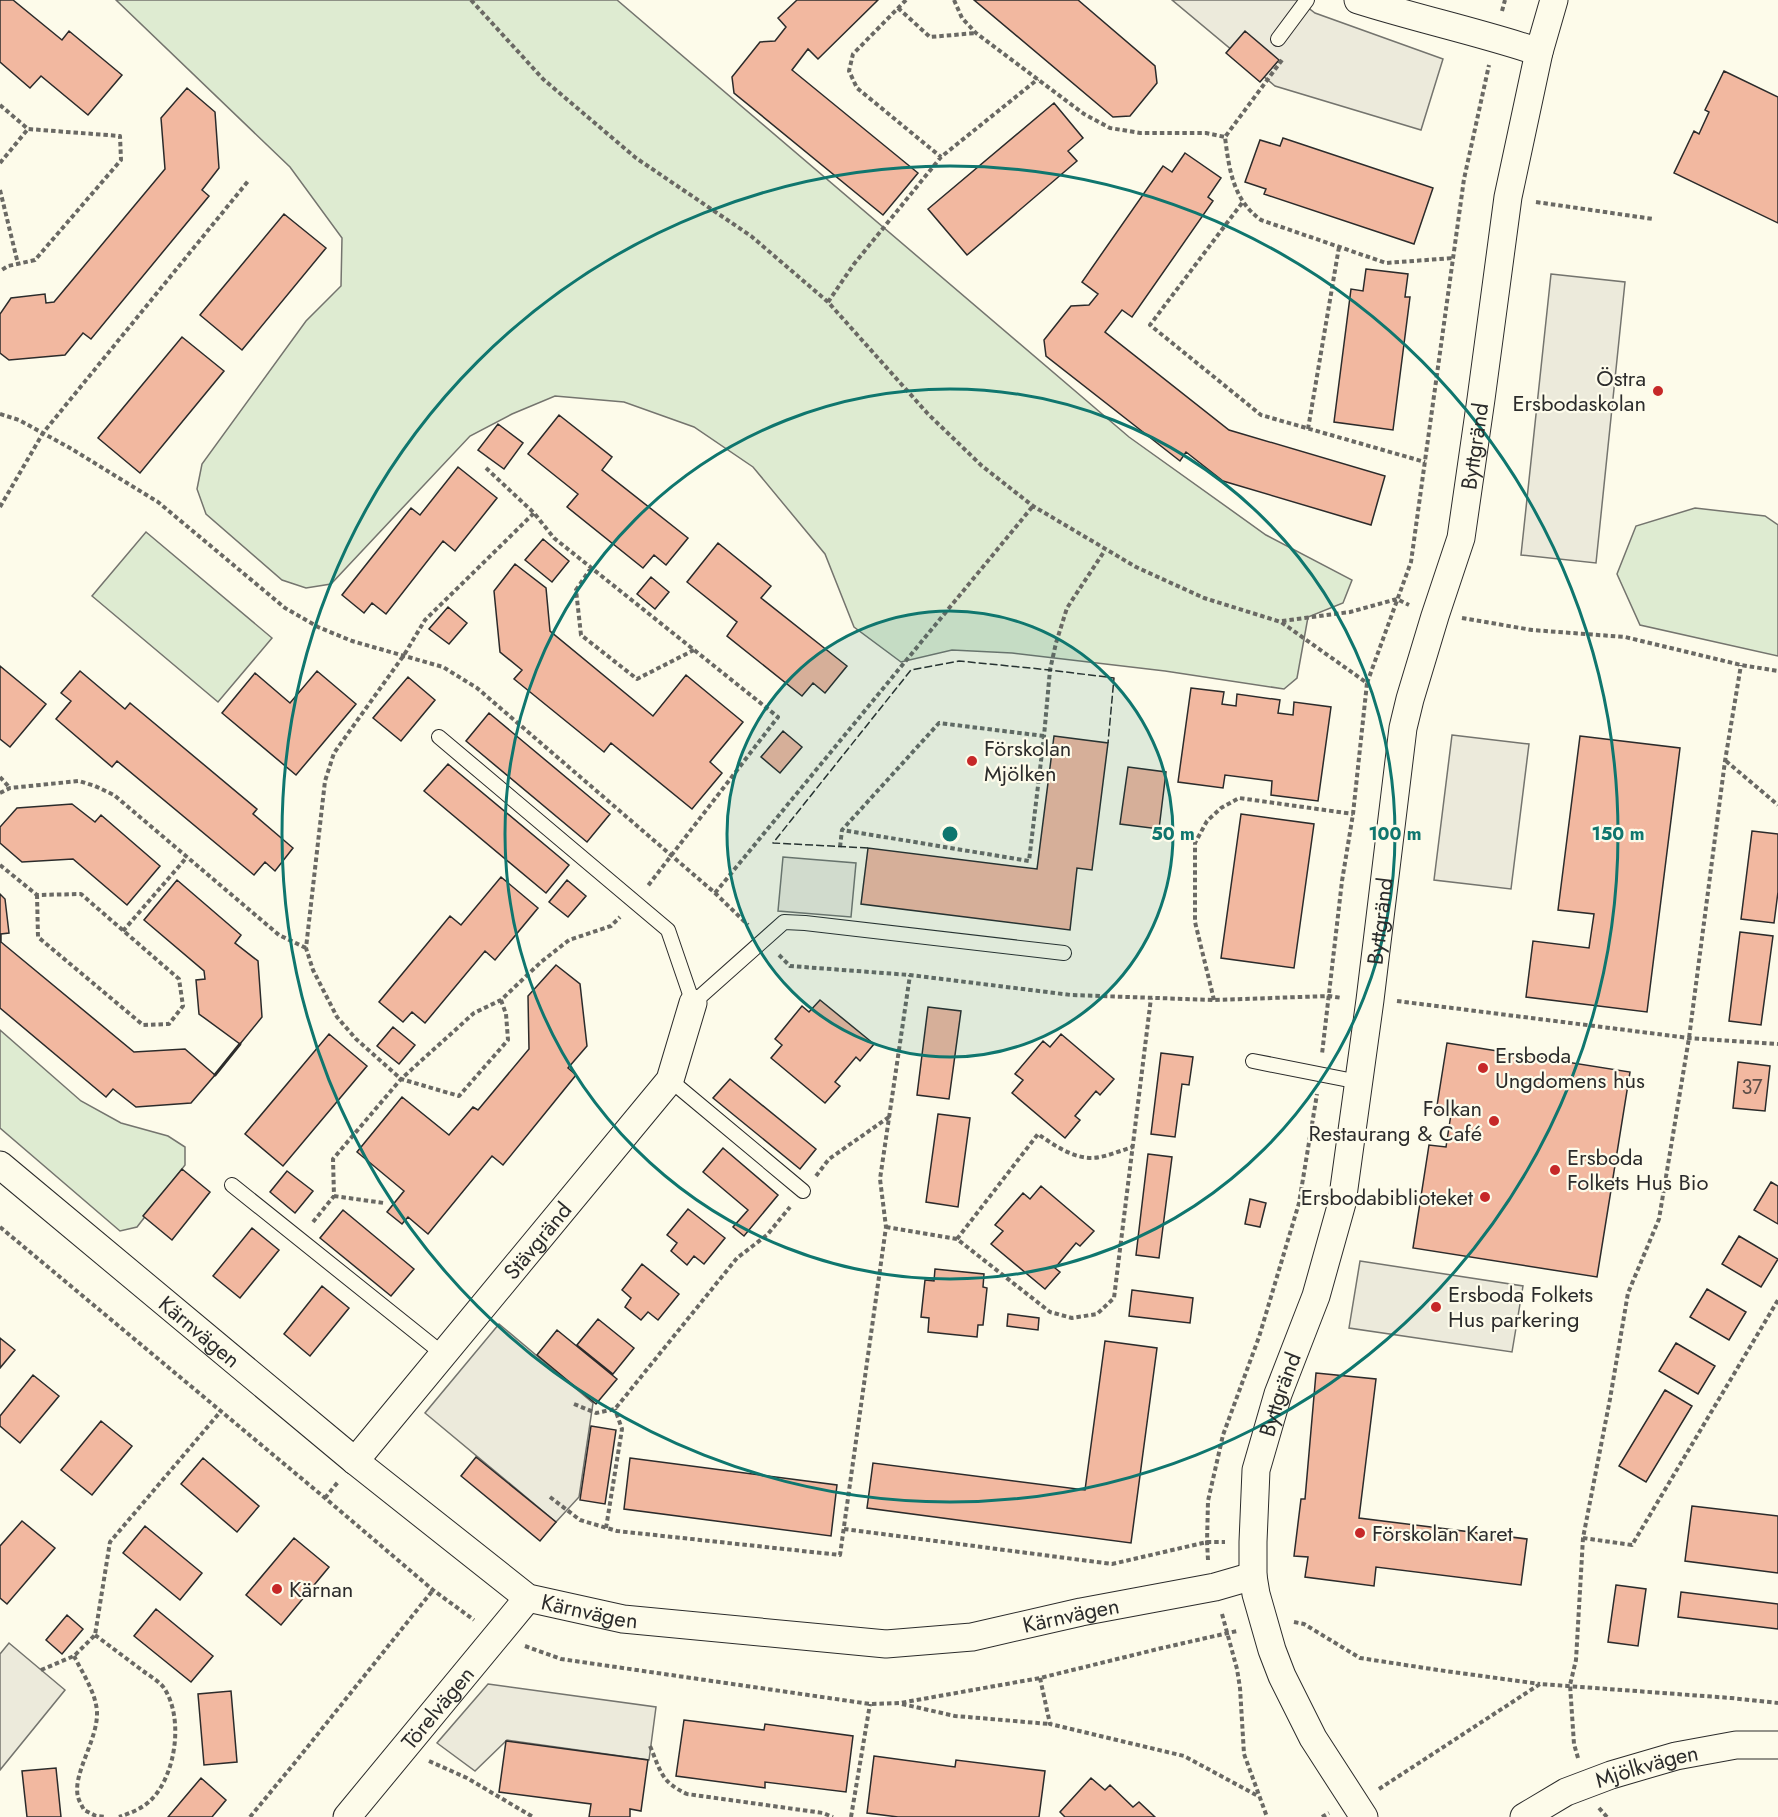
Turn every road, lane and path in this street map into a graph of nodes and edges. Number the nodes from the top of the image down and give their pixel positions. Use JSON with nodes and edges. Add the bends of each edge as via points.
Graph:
{"nodes":[{"id":1,"x":471,"y":0,"type":"edge"},
{"id":2,"x":906,"y":0,"type":"edge"},
{"id":3,"x":954,"y":0,"type":"edge"},
{"id":4,"x":1307,"y":0,"type":"edge"},
{"id":5,"x":1358,"y":0,"type":"edge"},
{"id":6,"x":1505,"y":0,"type":"edge"},
{"id":7,"x":1554,"y":0,"type":"edge"},
{"id":8,"x":897,"y":8,"type":"junction"},
{"id":9,"x":976,"y":33,"type":"junction"},
{"id":10,"x":1495,"y":37,"type":"junction"},
{"id":11,"x":1278,"y":39,"type":"dead end"},
{"id":12,"x":1539,"y":52,"type":"junction"},
{"id":13,"x":1283,"y":58,"type":"dead end"},
{"id":14,"x":1038,"y":79,"type":"junction"},
{"id":15,"x":0,"y":105,"type":"edge"},
{"id":16,"x":28,"y":129,"type":"junction"},
{"id":17,"x":1225,"y":137,"type":"junction"},
{"id":18,"x":941,"y":157,"type":"junction"},
{"id":19,"x":0,"y":163,"type":"edge"},
{"id":20,"x":249,"y":180,"type":"dead end"},
{"id":21,"x":0,"y":190,"type":"edge"},
{"id":22,"x":1529,"y":201,"type":"dead end"},
{"id":23,"x":1242,"y":203,"type":"junction"},
{"id":24,"x":1653,"y":219,"type":"dead end"},
{"id":25,"x":1339,"y":246,"type":"junction"},
{"id":26,"x":1454,"y":258,"type":"junction"},
{"id":27,"x":18,"y":264,"type":"junction"},
{"id":28,"x":0,"y":271,"type":"edge"},
{"id":29,"x":828,"y":302,"type":"junction"},
{"id":30,"x":0,"y":414,"type":"edge"},
{"id":31,"x":1308,"y":429,"type":"junction"},
{"id":32,"x":43,"y":433,"type":"junction"},
{"id":33,"x":1425,"y":462,"type":"junction"},
{"id":34,"x":1033,"y":506,"type":"junction"},
{"id":35,"x":0,"y":507,"type":"edge"},
{"id":36,"x":534,"y":513,"type":"dead end"},
{"id":37,"x":1105,"y":550,"type":"junction"},
{"id":38,"x":591,"y":568,"type":"dead end"},
{"id":39,"x":1397,"y":599,"type":"junction"},
{"id":40,"x":1435,"y":616,"type":"junction"},
{"id":41,"x":1281,"y":622,"type":"junction"},
{"id":42,"x":694,"y":650,"type":"dead end"},
{"id":43,"x":404,"y":655,"type":"junction"},
{"id":44,"x":1741,"y":664,"type":"junction"},
{"id":45,"x":1778,"y":671,"type":"edge"},
{"id":46,"x":1368,"y":683,"type":"junction"},
{"id":47,"x":1044,"y":736,"type":"junction"},
{"id":48,"x":439,"y":737,"type":"dead end"},
{"id":49,"x":1725,"y":761,"type":"junction"},
{"id":50,"x":0,"y":777,"type":"edge"},
{"id":51,"x":10,"y":788,"type":"junction"},
{"id":52,"x":0,"y":793,"type":"edge"},
{"id":53,"x":1778,"y":805,"type":"edge"},
{"id":54,"x":1353,"y":814,"type":"junction"},
{"id":55,"x":842,"y":830,"type":"junction"},
{"id":56,"x":840,"y":847,"type":"dead end"},
{"id":57,"x":187,"y":857,"type":"junction"},
{"id":58,"x":0,"y":865,"type":"edge"},
{"id":59,"x":715,"y":893,"type":"junction"},
{"id":60,"x":37,"y":895,"type":"junction"},
{"id":61,"x":123,"y":931,"type":"junction"},
{"id":62,"x":764,"y":939,"type":"junction"},
{"id":63,"x":306,"y":948,"type":"junction"},
{"id":64,"x":1064,"y":953,"type":"dead end"},
{"id":65,"x":910,"y":975,"type":"junction"},
{"id":66,"x":1329,"y":996,"type":"junction"},
{"id":67,"x":1151,"y":998,"type":"junction"},
{"id":68,"x":501,"y":1000,"type":"dead end"},
{"id":69,"x":1214,"y":1000,"type":"junction"},
{"id":70,"x":1370,"y":1000,"type":"junction"},
{"id":71,"x":693,"y":1003,"type":"junction"},
{"id":72,"x":1689,"y":1038,"type":"junction"},
{"id":73,"x":1778,"y":1044,"type":"edge"},
{"id":74,"x":1253,"y":1061,"type":"dead end"},
{"id":75,"x":1320,"y":1074,"type":"junction"},
{"id":76,"x":670,"y":1080,"type":"junction"},
{"id":77,"x":1359,"y":1082,"type":"junction"},
{"id":78,"x":890,"y":1117,"type":"junction"},
{"id":79,"x":1133,"y":1147,"type":"junction"},
{"id":80,"x":0,"y":1166,"type":"edge"},
{"id":81,"x":232,"y":1185,"type":"dead end"},
{"id":82,"x":803,"y":1191,"type":"junction"},
{"id":83,"x":334,"y":1196,"type":"dead end"},
{"id":84,"x":384,"y":1203,"type":"dead end"},
{"id":85,"x":886,"y":1227,"type":"junction"},
{"id":86,"x":957,"y":1239,"type":"junction"},
{"id":87,"x":1778,"y":1300,"type":"edge"},
{"id":88,"x":443,"y":1354,"type":"junction"},
{"id":89,"x":574,"y":1404,"type":"dead end"},
{"id":90,"x":615,"y":1409,"type":"junction"},
{"id":91,"x":221,"y":1411,"type":"dead end"},
{"id":92,"x":354,"y":1461,"type":"junction"},
{"id":93,"x":550,"y":1497,"type":"dead end"},
{"id":94,"x":606,"y":1528,"type":"junction"},
{"id":95,"x":1583,"y":1538,"type":"junction"},
{"id":96,"x":1253,"y":1576,"type":"junction"},
{"id":97,"x":1215,"y":1587,"type":"junction"},
{"id":98,"x":433,"y":1590,"type":"dead end"},
{"id":99,"x":528,"y":1598,"type":"junction"},
{"id":100,"x":1291,"y":1621,"type":"dead end"},
{"id":101,"x":1226,"y":1634,"type":"junction"},
{"id":102,"x":95,"y":1635,"type":"junction"},
{"id":103,"x":74,"y":1656,"type":"junction"},
{"id":104,"x":41,"y":1670,"type":"dead end"},
{"id":105,"x":1040,"y":1678,"type":"junction"},
{"id":106,"x":1540,"y":1684,"type":"junction"},
{"id":107,"x":1570,"y":1685,"type":"junction"},
{"id":108,"x":900,"y":1703,"type":"junction"},
{"id":109,"x":1778,"y":1703,"type":"edge"},
{"id":110,"x":1050,"y":1724,"type":"junction"},
{"id":111,"x":1778,"y":1745,"type":"edge"},
{"id":112,"x":650,"y":1746,"type":"dead end"},
{"id":113,"x":404,"y":1749,"type":"junction"},
{"id":114,"x":1578,"y":1758,"type":"dead end"},
{"id":115,"x":1258,"y":1796,"type":"junction"},
{"id":116,"x":1369,"y":1805,"type":"edge"},
{"id":117,"x":1599,"y":1808,"type":"dead end"},
{"id":118,"x":106,"y":1817,"type":"edge"},
{"id":119,"x":119,"y":1817,"type":"edge"},
{"id":120,"x":250,"y":1817,"type":"edge"},
{"id":121,"x":347,"y":1817,"type":"edge"},
{"id":122,"x":533,"y":1817,"type":"edge"},
{"id":123,"x":833,"y":1817,"type":"edge"},
{"id":124,"x":851,"y":1817,"type":"edge"},
{"id":125,"x":1268,"y":1817,"type":"edge"},
{"id":126,"x":1524,"y":1817,"type":"edge"},
{"id":127,"x":1607,"y":1817,"type":"edge"}],
"edges":[{"from":1,"to":29,"type":"path","via":[[543,79],[636,158],[751,236]]},
{"from":2,"to":8,"type":"path"},
{"from":3,"to":9,"type":"path","via":[[962,18]]},
{"from":4,"to":11,"type":"lane"},
{"from":5,"to":10,"type":"street"},
{"from":6,"to":10,"type":"path"},
{"from":7,"to":12,"type":"street","name":"Byttgränd"},
{"from":8,"to":9,"type":"path","via":[[930,37]]},
{"from":8,"to":18,"type":"path","via":[[853,54],[849,70],[856,88]]},
{"from":9,"to":14,"type":"path"},
{"from":10,"to":12,"type":"street"},
{"from":10,"to":26,"type":"path","via":[[1464,179]]},
{"from":12,"to":40,"type":"street","name":"Byttgränd","via":[[1508,197],[1461,538]]},
{"from":13,"to":17,"type":"path"},
{"from":14,"to":17,"type":"path","via":[[1084,114],[1110,128]]},
{"from":14,"to":18,"type":"path"},
{"from":15,"to":16,"type":"path"},
{"from":16,"to":19,"type":"path"},
{"from":16,"to":27,"type":"path","via":[[120,136],[121,160],[35,260]]},
{"from":17,"to":23,"type":"path","via":[[1229,168]]},
{"from":18,"to":29,"type":"path"},
{"from":20,"to":32,"type":"path"},
{"from":21,"to":27,"type":"path"},
{"from":22,"to":24,"type":"path"},
{"from":23,"to":25,"type":"path","via":[[1261,220]]},
{"from":23,"to":31,"type":"path","via":[[1150,325],[1261,415]]},
{"from":25,"to":26,"type":"path","via":[[1386,263]]},
{"from":25,"to":31,"type":"path"},
{"from":26,"to":33,"type":"path"},
{"from":27,"to":28,"type":"path"},
{"from":29,"to":34,"type":"path","via":[[928,414],[982,466]]},
{"from":30,"to":32,"type":"path"},
{"from":31,"to":33,"type":"path"},
{"from":32,"to":35,"type":"path"},
{"from":32,"to":43,"type":"path","via":[[158,502],[285,608],[318,627]]},
{"from":33,"to":39,"type":"path","via":[[1411,562]]},
{"from":34,"to":37,"type":"path"},
{"from":34,"to":59,"type":"path"},
{"from":36,"to":43,"type":"path","via":[[425,620]]},
{"from":37,"to":41,"type":"path","via":[[1204,598]]},
{"from":37,"to":47,"type":"path","via":[[1067,608],[1050,670]]},
{"from":38,"to":42,"type":"path","via":[[576,590],[581,635],[637,679]]},
{"from":39,"to":40,"type":"path"},
{"from":39,"to":41,"type":"path","via":[[1350,612]]},
{"from":39,"to":46,"type":"path"},
{"from":40,"to":44,"type":"path","via":[[1532,630],[1625,637]]},
{"from":40,"to":70,"type":"street","name":"Byttgränd","via":[[1402,728]]},
{"from":41,"to":46,"type":"path"},
{"from":43,"to":59,"type":"path","via":[[443,667],[477,688]]},
{"from":43,"to":63,"type":"path","via":[[334,753],[325,781]]},
{"from":44,"to":45,"type":"path"},
{"from":44,"to":49,"type":"path"},
{"from":46,"to":54,"type":"path"},
{"from":47,"to":55,"type":"path","via":[[939,723]]},
{"from":47,"to":55,"type":"path","via":[[1029,861]]},
{"from":48,"to":71,"type":"lane","via":[[668,930]]},
{"from":49,"to":53,"type":"path"},
{"from":49,"to":72,"type":"path"},
{"from":50,"to":51,"type":"path"},
{"from":51,"to":52,"type":"path"},
{"from":51,"to":57,"type":"path","via":[[79,781],[95,786],[114,795]]},
{"from":54,"to":66,"type":"path"},
{"from":54,"to":69,"type":"path","via":[[1239,798],[1207,820],[1195,843],[1195,922]]},
{"from":55,"to":56,"type":"path"},
{"from":57,"to":61,"type":"path"},
{"from":57,"to":63,"type":"path","via":[[279,935]]},
{"from":58,"to":60,"type":"path"},
{"from":59,"to":62,"type":"path"},
{"from":60,"to":61,"type":"path","via":[[81,894]]},
{"from":60,"to":61,"type":"path","via":[[38,937],[143,1025],[169,1024],[183,1006],[179,979]]},
{"from":62,"to":64,"type":"lane","via":[[784,922]]},
{"from":62,"to":65,"type":"path","via":[[790,966]]},
{"from":62,"to":71,"type":"lane"},
{"from":63,"to":68,"type":"path","via":[[337,1017],[356,1039],[401,1079],[459,1096],[508,1040]]},
{"from":65,"to":67,"type":"path","via":[[1071,995]]},
{"from":65,"to":78,"type":"path"},
{"from":66,"to":69,"type":"path"},
{"from":66,"to":70,"type":"path"},
{"from":66,"to":75,"type":"path"},
{"from":67,"to":69,"type":"path"},
{"from":67,"to":79,"type":"path"},
{"from":70,"to":72,"type":"path"},
{"from":70,"to":77,"type":"street","name":"Byttgränd"},
{"from":71,"to":76,"type":"street","name":"Stävgränd"},
{"from":72,"to":73,"type":"path"},
{"from":72,"to":95,"type":"path","via":[[1659,1219],[1628,1293]]},
{"from":74,"to":75,"type":"lane"},
{"from":75,"to":77,"type":"lane"},
{"from":75,"to":97,"type":"path","via":[[1299,1203],[1259,1337],[1223,1435],[1208,1501],[1208,1562]]},
{"from":76,"to":82,"type":"lane"},
{"from":76,"to":88,"type":"street","name":"Stävgränd"},
{"from":77,"to":96,"type":"street","name":"Byttgränd","via":[[1342,1203],[1316,1296],[1278,1394],[1256,1470]]},
{"from":78,"to":82,"type":"path","via":[[830,1159]]},
{"from":78,"to":85,"type":"path","via":[[880,1179]]},
{"from":79,"to":86,"type":"path","via":[[1098,1158],[1075,1155],[1038,1134]]},
{"from":79,"to":86,"type":"path","via":[[1114,1298],[1097,1314],[1072,1318],[1050,1312]]},
{"from":80,"to":92,"type":"street","name":"Kärnvägen"},
{"from":81,"to":88,"type":"lane"},
{"from":82,"to":90,"type":"path","via":[[767,1235],[737,1258]]},
{"from":83,"to":84,"type":"path"},
{"from":85,"to":86,"type":"path"},
{"from":85,"to":94,"type":"path","via":[[840,1555]]},
{"from":87,"to":95,"type":"path","via":[[1632,1545]]},
{"from":88,"to":92,"type":"street","name":"Stävgränd"},
{"from":89,"to":90,"type":"path","via":[[596,1413]]},
{"from":90,"to":94,"type":"path","via":[[622,1429]]},
{"from":91,"to":102,"type":"path","via":[[110,1542]]},
{"from":92,"to":99,"type":"street","name":"Kärnvägen"},
{"from":93,"to":94,"type":"path","via":[[580,1520]]},
{"from":95,"to":107,"type":"path","via":[[1576,1660]]},
{"from":96,"to":97,"type":"street","name":"Kärnvägen"},
{"from":96,"to":116,"type":"street","name":"Byttgränd","via":[[1272,1650],[1313,1738],[1343,1786]]},
{"from":97,"to":99,"type":"street","name":"Kärnvägen","via":[[972,1637],[886,1644],[623,1619]]},
{"from":97,"to":101,"type":"path"},
{"from":98,"to":120,"type":"path"},
{"from":99,"to":113,"type":"street","name":"Törelvägen"},
{"from":100,"to":106,"type":"path","via":[[1304,1624],[1360,1658]]},
{"from":101,"to":105,"type":"path"},
{"from":101,"to":115,"type":"path","via":[[1240,1688],[1244,1754]]},
{"from":102,"to":103,"type":"path"},
{"from":102,"to":119,"type":"path","via":[[163,1686],[176,1725],[175,1748],[159,1792],[134,1812]]},
{"from":103,"to":104,"type":"path"},
{"from":103,"to":118,"type":"path","via":[[97,1710],[95,1732],[79,1774],[77,1795],[84,1810]]},
{"from":105,"to":108,"type":"path"},
{"from":105,"to":110,"type":"path"},
{"from":106,"to":107,"type":"path"},
{"from":106,"to":116,"type":"path"},
{"from":107,"to":109,"type":"path"},
{"from":107,"to":114,"type":"path"},
{"from":108,"to":110,"type":"path","via":[[955,1716]]},
{"from":108,"to":124,"type":"path","via":[[870,1704]]},
{"from":110,"to":115,"type":"path","via":[[1184,1756]]},
{"from":111,"to":126,"type":"street","name":"Mjölkvägen","via":[[1736,1745],[1676,1756],[1566,1792]]},
{"from":112,"to":123,"type":"path","via":[[664,1779],[687,1794]]},
{"from":113,"to":121,"type":"street","name":"Törelvägen"},
{"from":113,"to":122,"type":"path","via":[[467,1778]]},
{"from":115,"to":125,"type":"path"},
{"from":117,"to":127,"type":"path"}]}
